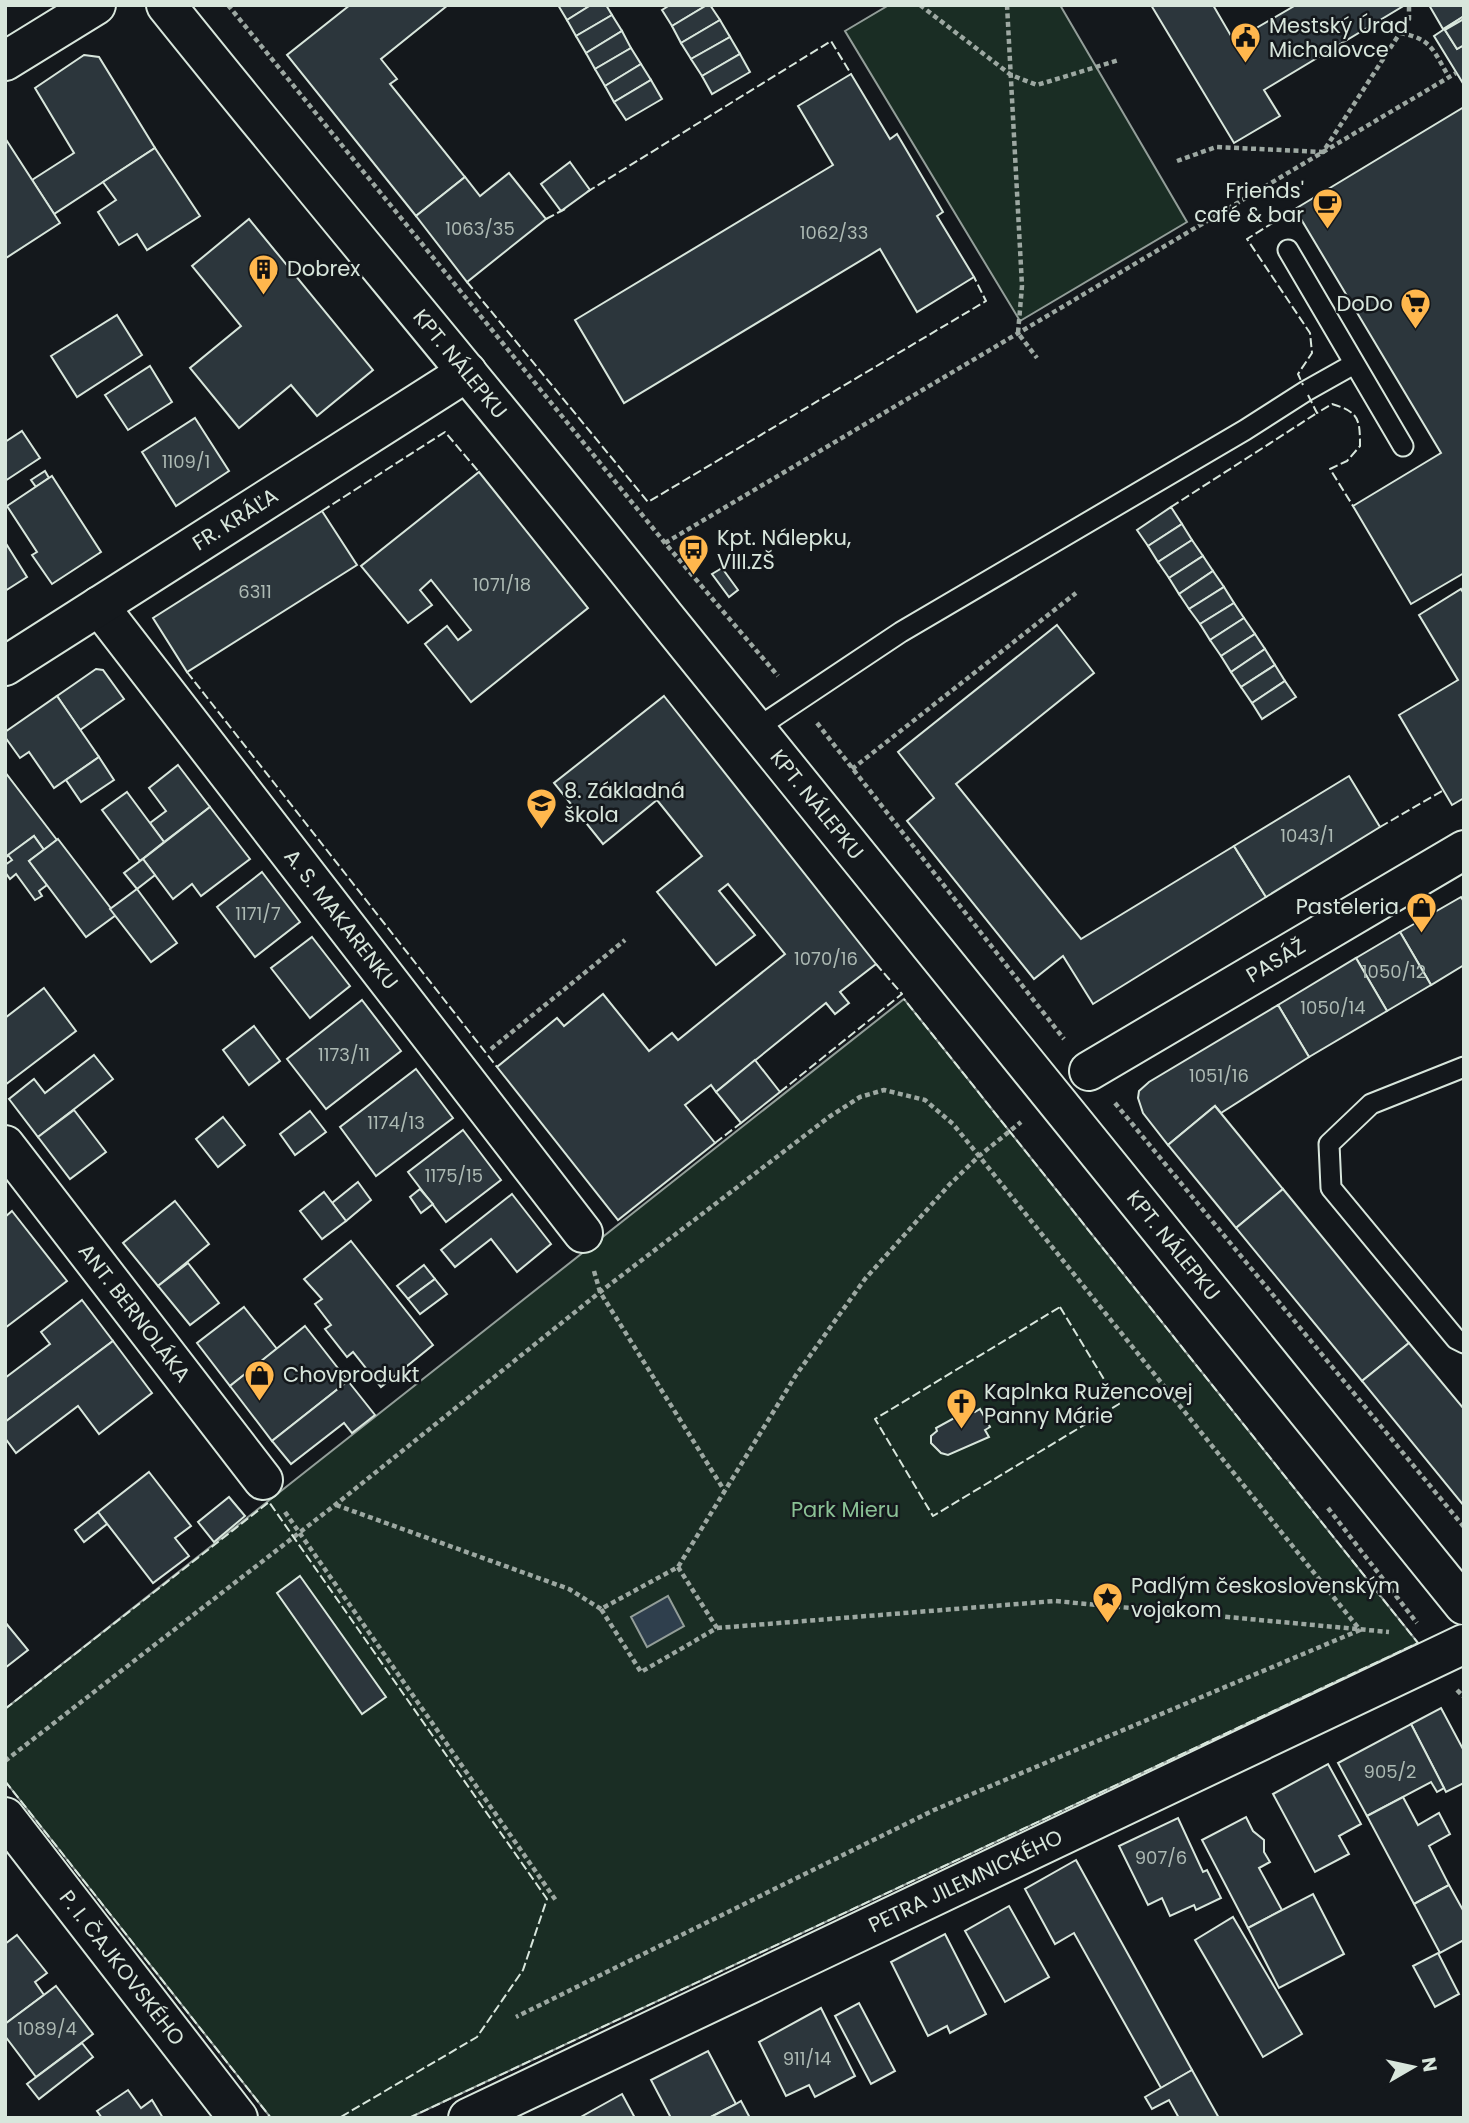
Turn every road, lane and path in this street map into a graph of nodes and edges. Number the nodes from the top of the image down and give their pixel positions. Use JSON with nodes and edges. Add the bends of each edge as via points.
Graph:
{"nodes":[{"id":1,"x":96,"y":5,"type":"edge"},
{"id":2,"x":228,"y":5,"type":"edge"},
{"id":3,"x":920,"y":5,"type":"edge"},
{"id":4,"x":1007,"y":5,"type":"edge"},
{"id":5,"x":1409,"y":5,"type":"edge"},
{"id":6,"x":182,"y":10,"type":"edge"},
{"id":7,"x":1400,"y":33,"type":"junction"},
{"id":8,"x":1119,"y":60,"type":"dead end"},
{"id":9,"x":5,"y":61,"type":"edge"},
{"id":10,"x":1456,"y":73,"type":"dead end"},
{"id":11,"x":1011,"y":75,"type":"junction"},
{"id":12,"x":1449,"y":77,"type":"junction"},
{"id":13,"x":1324,"y":152,"type":"junction"},
{"id":14,"x":1177,"y":161,"type":"dead end"},
{"id":15,"x":1288,"y":250,"type":"dead end"},
{"id":16,"x":1018,"y":333,"type":"junction"},
{"id":17,"x":1037,"y":358,"type":"dead end"},
{"id":18,"x":1354,"y":365,"type":"junction"},
{"id":19,"x":467,"y":372,"type":"junction"},
{"id":20,"x":1403,"y":446,"type":"dead end"},
{"id":21,"x":665,"y":543,"type":"junction"},
{"id":22,"x":628,"y":570,"type":"junction"},
{"id":23,"x":1076,"y":593,"type":"dead end"},
{"id":24,"x":99,"y":606,"type":"junction"},
{"id":25,"x":5,"y":666,"type":"edge"},
{"id":26,"x":800,"y":701,"type":"junction"},
{"id":27,"x":757,"y":728,"type":"junction"},
{"id":28,"x":852,"y":769,"type":"junction"},
{"id":29,"x":1464,"y":850,"type":"edge"},
{"id":30,"x":625,"y":940,"type":"dead end"},
{"id":31,"x":1464,"y":1067,"type":"edge"},
{"id":32,"x":1089,"y":1071,"type":"junction"},
{"id":33,"x":459,"y":1072,"type":"junction"},
{"id":34,"x":1029,"y":1117,"type":"dead end"},
{"id":35,"x":5,"y":1145,"type":"edge"},
{"id":36,"x":979,"y":1156,"type":"junction"},
{"id":37,"x":583,"y":1233,"type":"joint"},
{"id":38,"x":600,"y":1292,"type":"junction"},
{"id":39,"x":1464,"y":1343,"type":"edge"},
{"id":40,"x":263,"y":1480,"type":"dead end"},
{"id":41,"x":724,"y":1490,"type":"junction"},
{"id":42,"x":335,"y":1505,"type":"junction"},
{"id":43,"x":1464,"y":1527,"type":"edge"},
{"id":44,"x":300,"y":1532,"type":"junction"},
{"id":45,"x":678,"y":1567,"type":"junction"},
{"id":46,"x":1459,"y":1589,"type":"edge"},
{"id":47,"x":601,"y":1609,"type":"junction"},
{"id":48,"x":717,"y":1628,"type":"junction"},
{"id":49,"x":1360,"y":1630,"type":"junction"},
{"id":50,"x":1399,"y":1633,"type":"dead end"},
{"id":51,"x":1464,"y":1644,"type":"edge"},
{"id":52,"x":5,"y":1761,"type":"edge"},
{"id":53,"x":5,"y":1817,"type":"edge"},
{"id":54,"x":556,"y":1902,"type":"dead end"},
{"id":55,"x":516,"y":2017,"type":"dead end"},
{"id":56,"x":238,"y":2118,"type":"edge"},
{"id":57,"x":468,"y":2118,"type":"edge"}],
"edges":[{"from":1,"to":9,"type":"street"},
{"from":2,"to":21,"type":"path"},
{"from":3,"to":11,"type":"path"},
{"from":4,"to":11,"type":"path"},
{"from":5,"to":7,"type":"path","via":[[1409,19]]},
{"from":6,"to":19,"type":"street","name":"KPT. NÁLEPKU"},
{"from":7,"to":12,"type":"path","via":[[1428,42]]},
{"from":7,"to":13,"type":"path"},
{"from":8,"to":11,"type":"path","via":[[1037,85]]},
{"from":10,"to":12,"type":"path"},
{"from":11,"to":16,"type":"path","via":[[1022,286]]},
{"from":12,"to":13,"type":"path"},
{"from":13,"to":14,"type":"path","via":[[1216,147]]},
{"from":13,"to":16,"type":"path"},
{"from":15,"to":18,"type":"lane"},
{"from":16,"to":17,"type":"path"},
{"from":16,"to":21,"type":"path"},
{"from":18,"to":20,"type":"lane"},
{"from":18,"to":26,"type":"lane","via":[[901,632]]},
{"from":19,"to":22,"type":"street","name":"KPT. NÁLEPKU"},
{"from":19,"to":24,"type":"street","name":"FR. KRÁĽA"},
{"from":21,"to":22,"type":"path"},
{"from":21,"to":26,"type":"path"},
{"from":22,"to":27,"type":"street","name":"KPT. NÁLEPKU"},
{"from":23,"to":28,"type":"path"},
{"from":24,"to":25,"type":"street","name":"FR. KRÁĽA"},
{"from":24,"to":33,"type":"street","name":"A. S. MAKARENKU"},
{"from":26,"to":27,"type":"lane"},
{"from":26,"to":28,"type":"path"},
{"from":27,"to":46,"type":"street","name":"KPT. NÁLEPKU"},
{"from":28,"to":32,"type":"path"},
{"from":29,"to":32,"type":"street","name":"PASÁŽ"},
{"from":30,"to":33,"type":"path"},
{"from":31,"to":39,"type":"lane","via":[[1371,1104],[1329,1144],[1331,1188]]},
{"from":32,"to":43,"type":"path"},
{"from":33,"to":37,"type":"street","name":"A. S. MAKARENKU"},
{"from":34,"to":36,"type":"path"},
{"from":35,"to":40,"type":"street","name":"ANT. BERNOLÁKA"},
{"from":36,"to":38,"type":"path","via":[[925,1100],[884,1090],[860,1097]]},
{"from":36,"to":41,"type":"path","via":[[865,1279],[796,1375]]},
{"from":36,"to":49,"type":"path"},
{"from":37,"to":38,"type":"path"},
{"from":38,"to":41,"type":"path"},
{"from":38,"to":42,"type":"path"},
{"from":41,"to":45,"type":"path"},
{"from":42,"to":44,"type":"path"},
{"from":42,"to":47,"type":"path","via":[[569,1589]]},
{"from":44,"to":52,"type":"path"},
{"from":44,"to":54,"type":"path"},
{"from":45,"to":47,"type":"path"},
{"from":45,"to":48,"type":"path"},
{"from":47,"to":48,"type":"path","via":[[640,1672]]},
{"from":48,"to":49,"type":"path","via":[[1055,1601]]},
{"from":49,"to":50,"type":"path"},
{"from":49,"to":55,"type":"path","via":[[934,1810]]},
{"from":51,"to":57,"type":"street","name":"PETRA JILEMNICKÉHO"},
{"from":53,"to":56,"type":"street","name":"P. I. ČAJKOVSKÉHO"}]}
